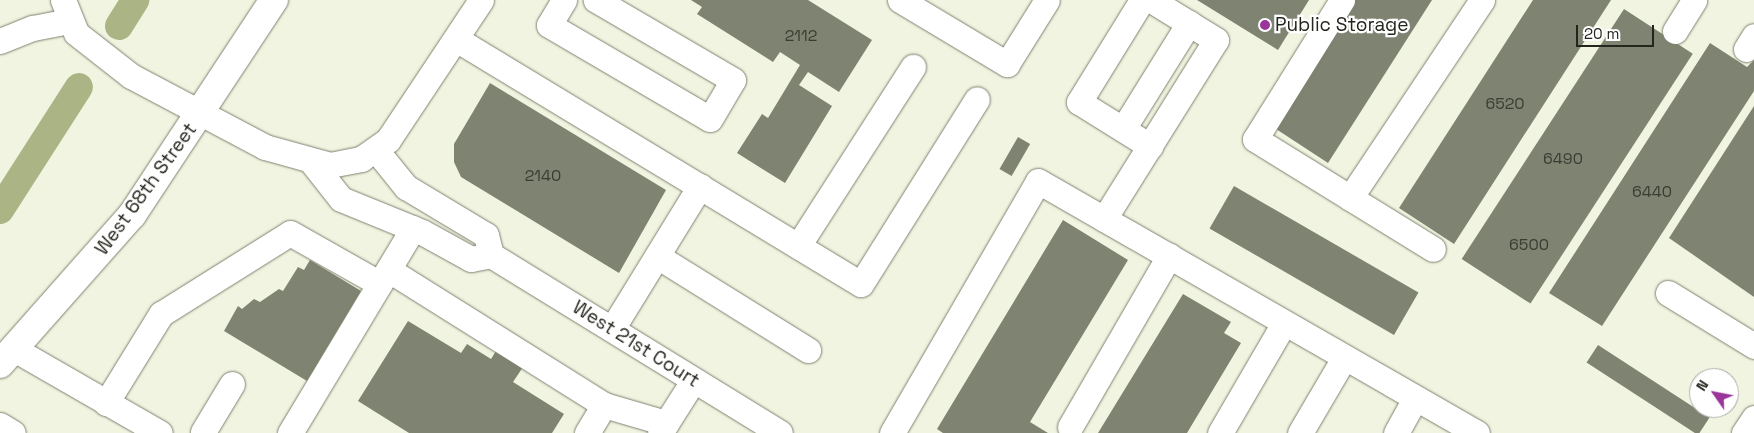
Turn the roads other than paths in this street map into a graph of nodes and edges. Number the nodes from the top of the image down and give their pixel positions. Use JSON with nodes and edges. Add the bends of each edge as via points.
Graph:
{"nodes":[{"id":1,"x":274,"y":0,"type":"edge"},
{"id":2,"x":481,"y":0,"type":"edge"},
{"id":3,"x":564,"y":0,"type":"edge"},
{"id":4,"x":596,"y":0,"type":"edge"},
{"id":5,"x":900,"y":0,"type":"edge"},
{"id":6,"x":1047,"y":0,"type":"edge"},
{"id":7,"x":1142,"y":0,"type":"edge"},
{"id":8,"x":1151,"y":0,"type":"edge"},
{"id":9,"x":1342,"y":0,"type":"edge"},
{"id":10,"x":1482,"y":0,"type":"edge"},
{"id":11,"x":1694,"y":0,"type":"edge"},
{"id":12,"x":67,"y":11,"type":"edge"},
{"id":13,"x":1189,"y":23,"type":"junction"},
{"id":14,"x":1675,"y":30,"type":"dead end"},
{"id":15,"x":456,"y":39,"type":"junction"},
{"id":16,"x":0,"y":41,"type":"edge"},
{"id":17,"x":913,"y":66,"type":"dead end"},
{"id":18,"x":977,"y":99,"type":"dead end"},
{"id":19,"x":200,"y":113,"type":"junction"},
{"id":20,"x":1123,"y":129,"type":"junction"},
{"id":21,"x":1150,"y":146,"type":"junction"},
{"id":22,"x":376,"y":150,"type":"junction"},
{"id":23,"x":311,"y":161,"type":"junction"},
{"id":24,"x":700,"y":186,"type":"junction"},
{"id":25,"x":1350,"y":198,"type":"junction"},
{"id":26,"x":1104,"y":219,"type":"junction"},
{"id":27,"x":413,"y":228,"type":"junction"},
{"id":28,"x":798,"y":246,"type":"junction"},
{"id":29,"x":1433,"y":249,"type":"dead end"},
{"id":30,"x":491,"y":255,"type":"junction"},
{"id":31,"x":657,"y":256,"type":"junction"},
{"id":32,"x":1169,"y":256,"type":"junction"},
{"id":33,"x":384,"y":277,"type":"junction"},
{"id":34,"x":1668,"y":293,"type":"dead end"},
{"id":35,"x":1284,"y":323,"type":"junction"},
{"id":36,"x":612,"y":329,"type":"junction"},
{"id":37,"x":1754,"y":346,"type":"edge"},
{"id":38,"x":808,"y":350,"type":"dead end"},
{"id":39,"x":7,"y":356,"type":"edge"},
{"id":40,"x":1344,"y":358,"type":"junction"},
{"id":41,"x":693,"y":381,"type":"junction"},
{"id":42,"x":232,"y":384,"type":"dead end"},
{"id":43,"x":1415,"y":399,"type":"junction"},
{"id":44,"x":106,"y":403,"type":"junction"},
{"id":45,"x":604,"y":405,"type":"junction"},
{"id":46,"x":1754,"y":418,"type":"edge"},
{"id":47,"x":0,"y":425,"type":"edge"},
{"id":48,"x":1070,"y":427,"type":"dead end"},
{"id":49,"x":663,"y":428,"type":"edge"},
{"id":50,"x":765,"y":429,"type":"edge"},
{"id":51,"x":294,"y":432,"type":"edge"},
{"id":52,"x":1472,"y":432,"type":"edge"},
{"id":53,"x":13,"y":433,"type":"edge"},
{"id":54,"x":160,"y":433,"type":"edge"},
{"id":55,"x":203,"y":433,"type":"edge"},
{"id":56,"x":586,"y":433,"type":"edge"},
{"id":57,"x":892,"y":433,"type":"edge"},
{"id":58,"x":1220,"y":433,"type":"edge"},
{"id":59,"x":1300,"y":433,"type":"edge"},
{"id":60,"x":1396,"y":433,"type":"edge"},
{"id":61,"x":1744,"y":433,"type":"edge"}],
"edges":[{"from":1,"to":19,"type":"main road","name":"West 68th Street"},
{"from":2,"to":15,"type":"street"},
{"from":3,"to":4,"type":"street","via":[[549,25],[710,119],[733,80]]},
{"from":5,"to":6,"type":"street","via":[[1007,64]]},
{"from":7,"to":20,"type":"street","via":[[1079,102]]},
{"from":8,"to":13,"type":"street"},
{"from":9,"to":25,"type":"street","via":[[1256,140]]},
{"from":10,"to":25,"type":"street"},
{"from":11,"to":14,"type":"street"},
{"from":12,"to":16,"type":"street"},
{"from":12,"to":19,"type":"street","via":[[82,40],[125,72]]},
{"from":13,"to":20,"type":"street"},
{"from":13,"to":21,"type":"street","via":[[1216,40]]},
{"from":15,"to":22,"type":"street","via":[[399,126]]},
{"from":15,"to":24,"type":"street"},
{"from":17,"to":28,"type":"street"},
{"from":18,"to":28,"type":"street","via":[[860,284]]},
{"from":19,"to":23,"type":"street","via":[[265,147]]},
{"from":19,"to":39,"type":"main road","name":"West 68th Street","via":[[111,241]]},
{"from":20,"to":21,"type":"street"},
{"from":21,"to":26,"type":"street"},
{"from":22,"to":23,"type":"street","via":[[345,164]]},
{"from":22,"to":30,"type":"street","via":[[406,187],[486,235]]},
{"from":23,"to":27,"type":"street","via":[[341,199]]},
{"from":24,"to":28,"type":"street"},
{"from":24,"to":31,"type":"street"},
{"from":25,"to":29,"type":"street"},
{"from":26,"to":32,"type":"street"},
{"from":26,"to":57,"type":"street","via":[[1038,181]]},
{"from":27,"to":30,"type":"street","via":[[471,259]]},
{"from":27,"to":33,"type":"street"},
{"from":30,"to":36,"type":"street","name":"West 21st Court"},
{"from":31,"to":36,"type":"street"},
{"from":31,"to":38,"type":"street"},
{"from":32,"to":35,"type":"street"},
{"from":32,"to":48,"type":"street"},
{"from":33,"to":44,"type":"street","via":[[290,233],[161,314]]},
{"from":33,"to":45,"type":"street"},
{"from":33,"to":51,"type":"street"},
{"from":34,"to":37,"type":"street"},
{"from":35,"to":40,"type":"street"},
{"from":35,"to":58,"type":"street"},
{"from":36,"to":41,"type":"street","name":"West 21st Court"},
{"from":39,"to":44,"type":"street"},
{"from":40,"to":43,"type":"street"},
{"from":40,"to":59,"type":"street"},
{"from":41,"to":49,"type":"street"},
{"from":41,"to":50,"type":"street","name":"West 21st Court"},
{"from":42,"to":55,"type":"street"},
{"from":43,"to":52,"type":"street"},
{"from":43,"to":60,"type":"street"},
{"from":44,"to":54,"type":"street"},
{"from":45,"to":49,"type":"street"},
{"from":45,"to":56,"type":"street"},
{"from":46,"to":61,"type":"street"},
{"from":47,"to":53,"type":"street"}]}
